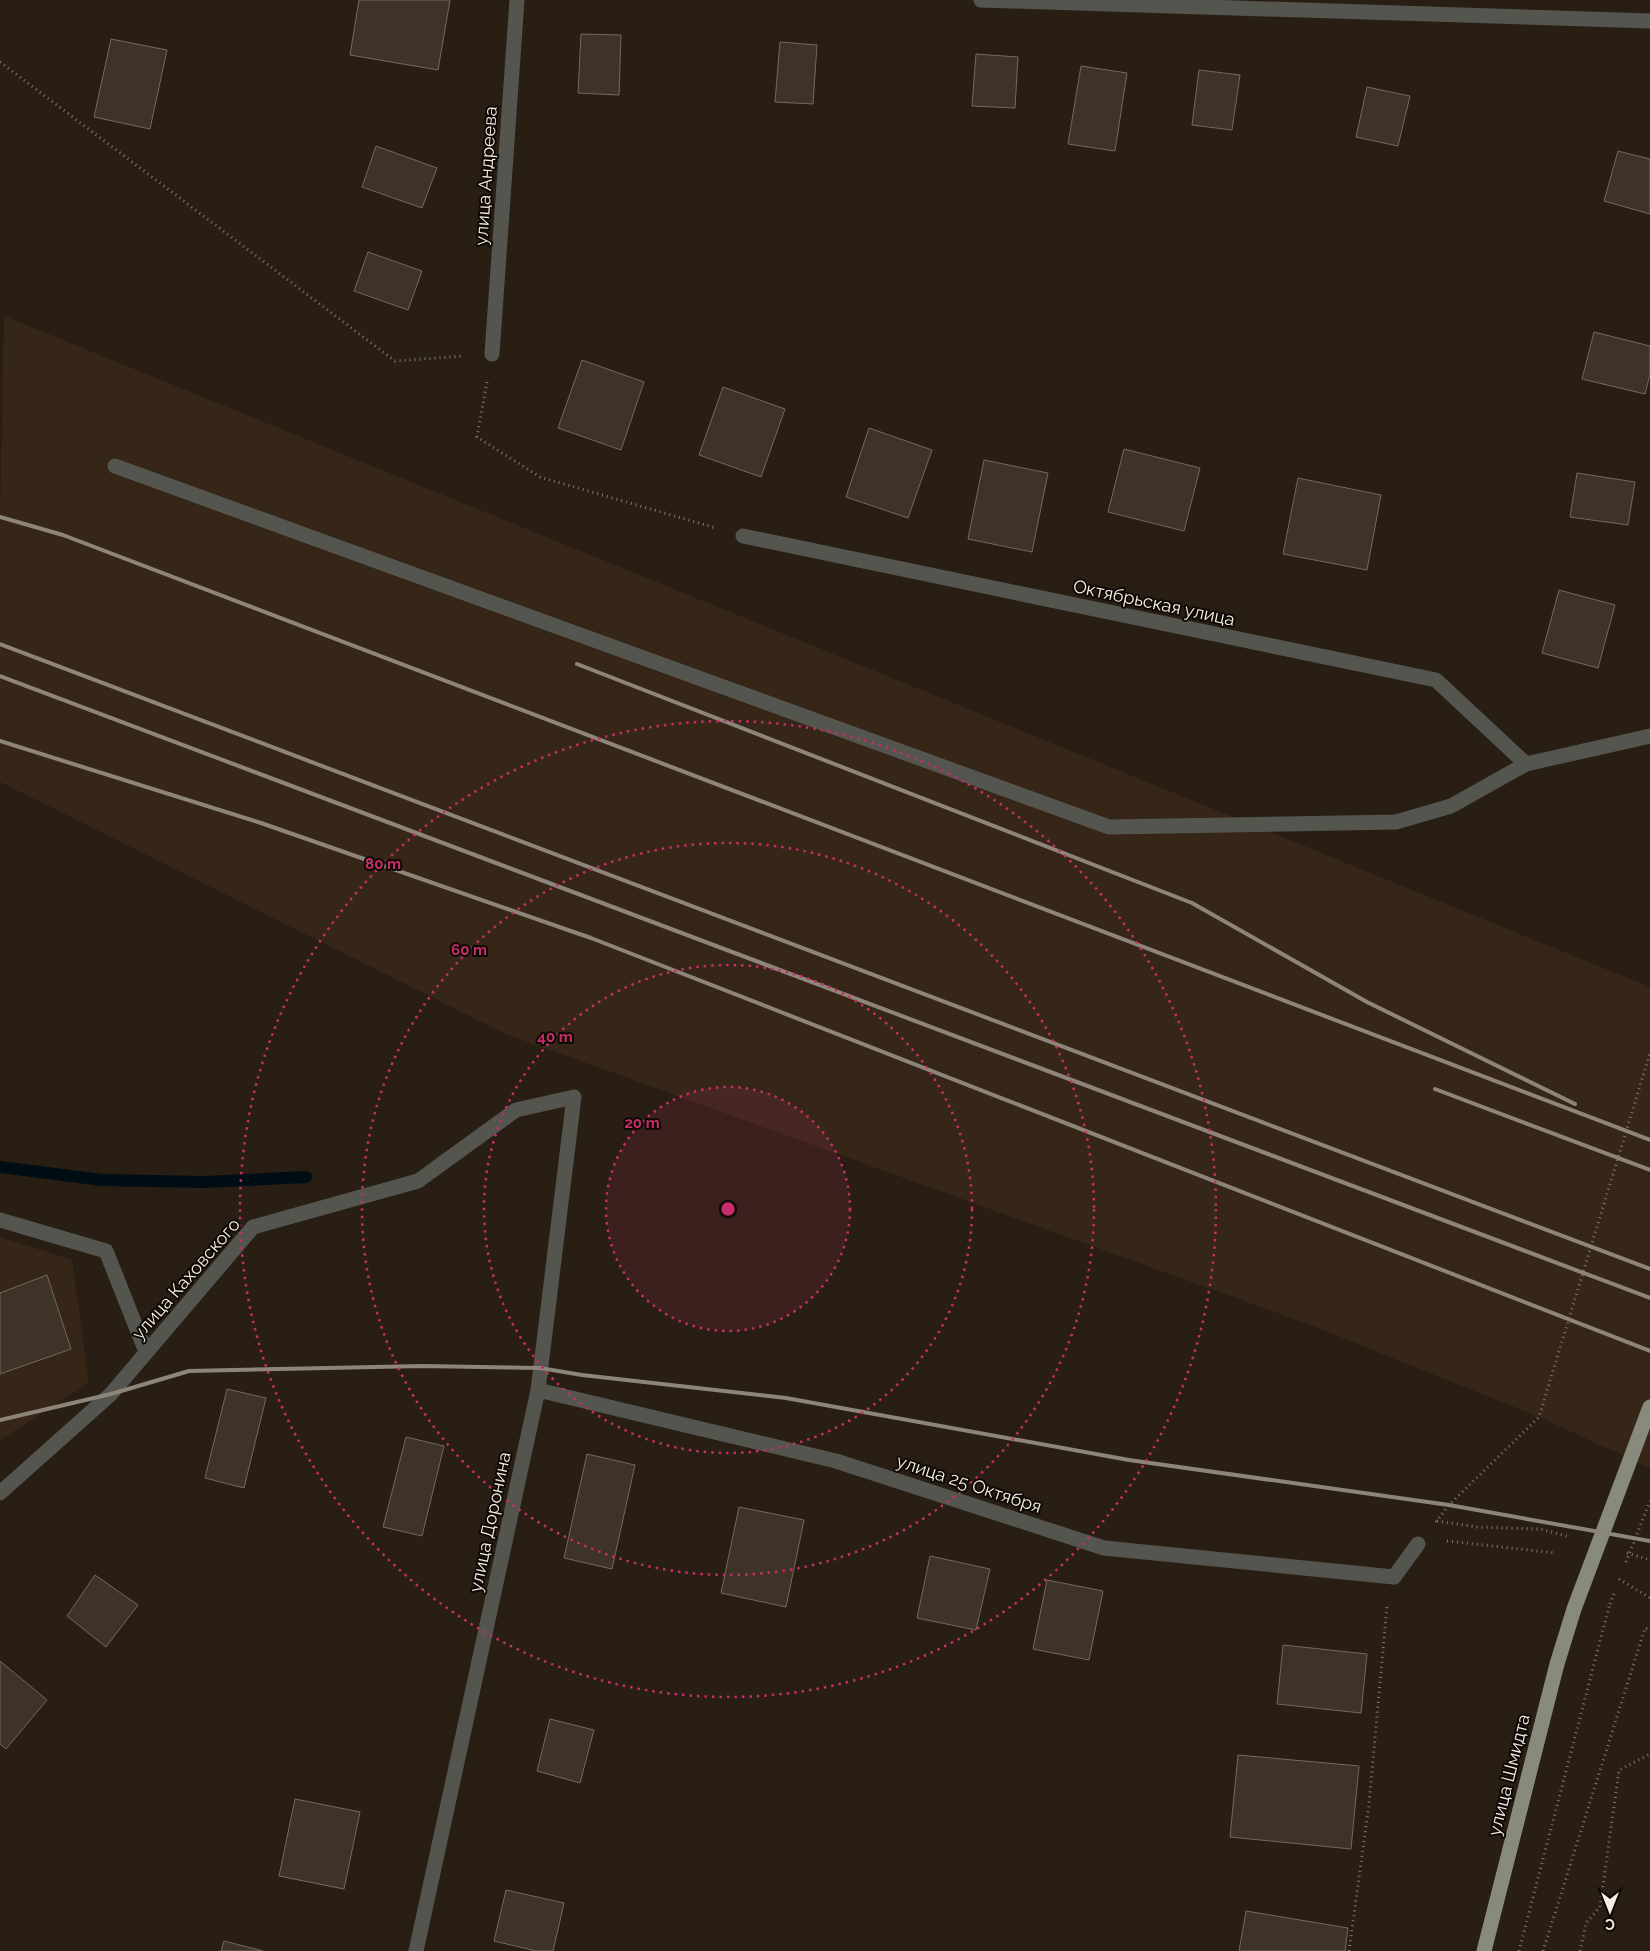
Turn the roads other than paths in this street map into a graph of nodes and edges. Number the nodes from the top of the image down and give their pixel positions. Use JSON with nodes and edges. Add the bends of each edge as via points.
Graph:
{"nodes":[{"id":1,"x":517,"y":0,"type":"edge"},
{"id":2,"x":981,"y":0,"type":"edge"},
{"id":3,"x":1650,"y":21,"type":"edge"},
{"id":4,"x":492,"y":354,"type":"road end"},
{"id":5,"x":116,"y":466,"type":"dead end"},
{"id":6,"x":743,"y":536,"type":"road end"},
{"id":7,"x":1650,"y":736,"type":"edge"},
{"id":8,"x":1526,"y":764,"type":"junction"},
{"id":9,"x":574,"y":1097,"type":"joint"},
{"id":10,"x":0,"y":1220,"type":"edge"},
{"id":11,"x":146,"y":1352,"type":"junction"},
{"id":12,"x":538,"y":1390,"type":"junction"},
{"id":13,"x":1650,"y":1407,"type":"edge"},
{"id":14,"x":0,"y":1493,"type":"edge"},
{"id":15,"x":1418,"y":1544,"type":"road end"},
{"id":16,"x":416,"y":1951,"type":"edge"},
{"id":17,"x":1484,"y":1951,"type":"edge"}],
"edges":[{"from":1,"to":4,"type":"street","name":"улица Андреева"},
{"from":2,"to":3,"type":"street"},
{"from":5,"to":8,"type":"street","via":[[1109,827],[1396,822],[1451,806]]},
{"from":6,"to":8,"type":"street","name":"Октябрьская улица","via":[[1436,680]]},
{"from":7,"to":8,"type":"street"},
{"from":9,"to":11,"type":"street","name":"улица Каховского","via":[[516,1110],[418,1181],[252,1227]]},
{"from":9,"to":12,"type":"street","name":"улица Доронина"},
{"from":10,"to":11,"type":"street","via":[[106,1251]]},
{"from":11,"to":14,"type":"street","name":"улица Каховского","via":[[112,1394]]},
{"from":12,"to":15,"type":"street","name":"улица 25 Октября","via":[[836,1461],[1104,1548],[1394,1577]]},
{"from":12,"to":16,"type":"street","name":"улица Доронина"},
{"from":13,"to":17,"type":"main road","name":"улица Шмидта","via":[[1574,1609],[1557,1664]]}]}
